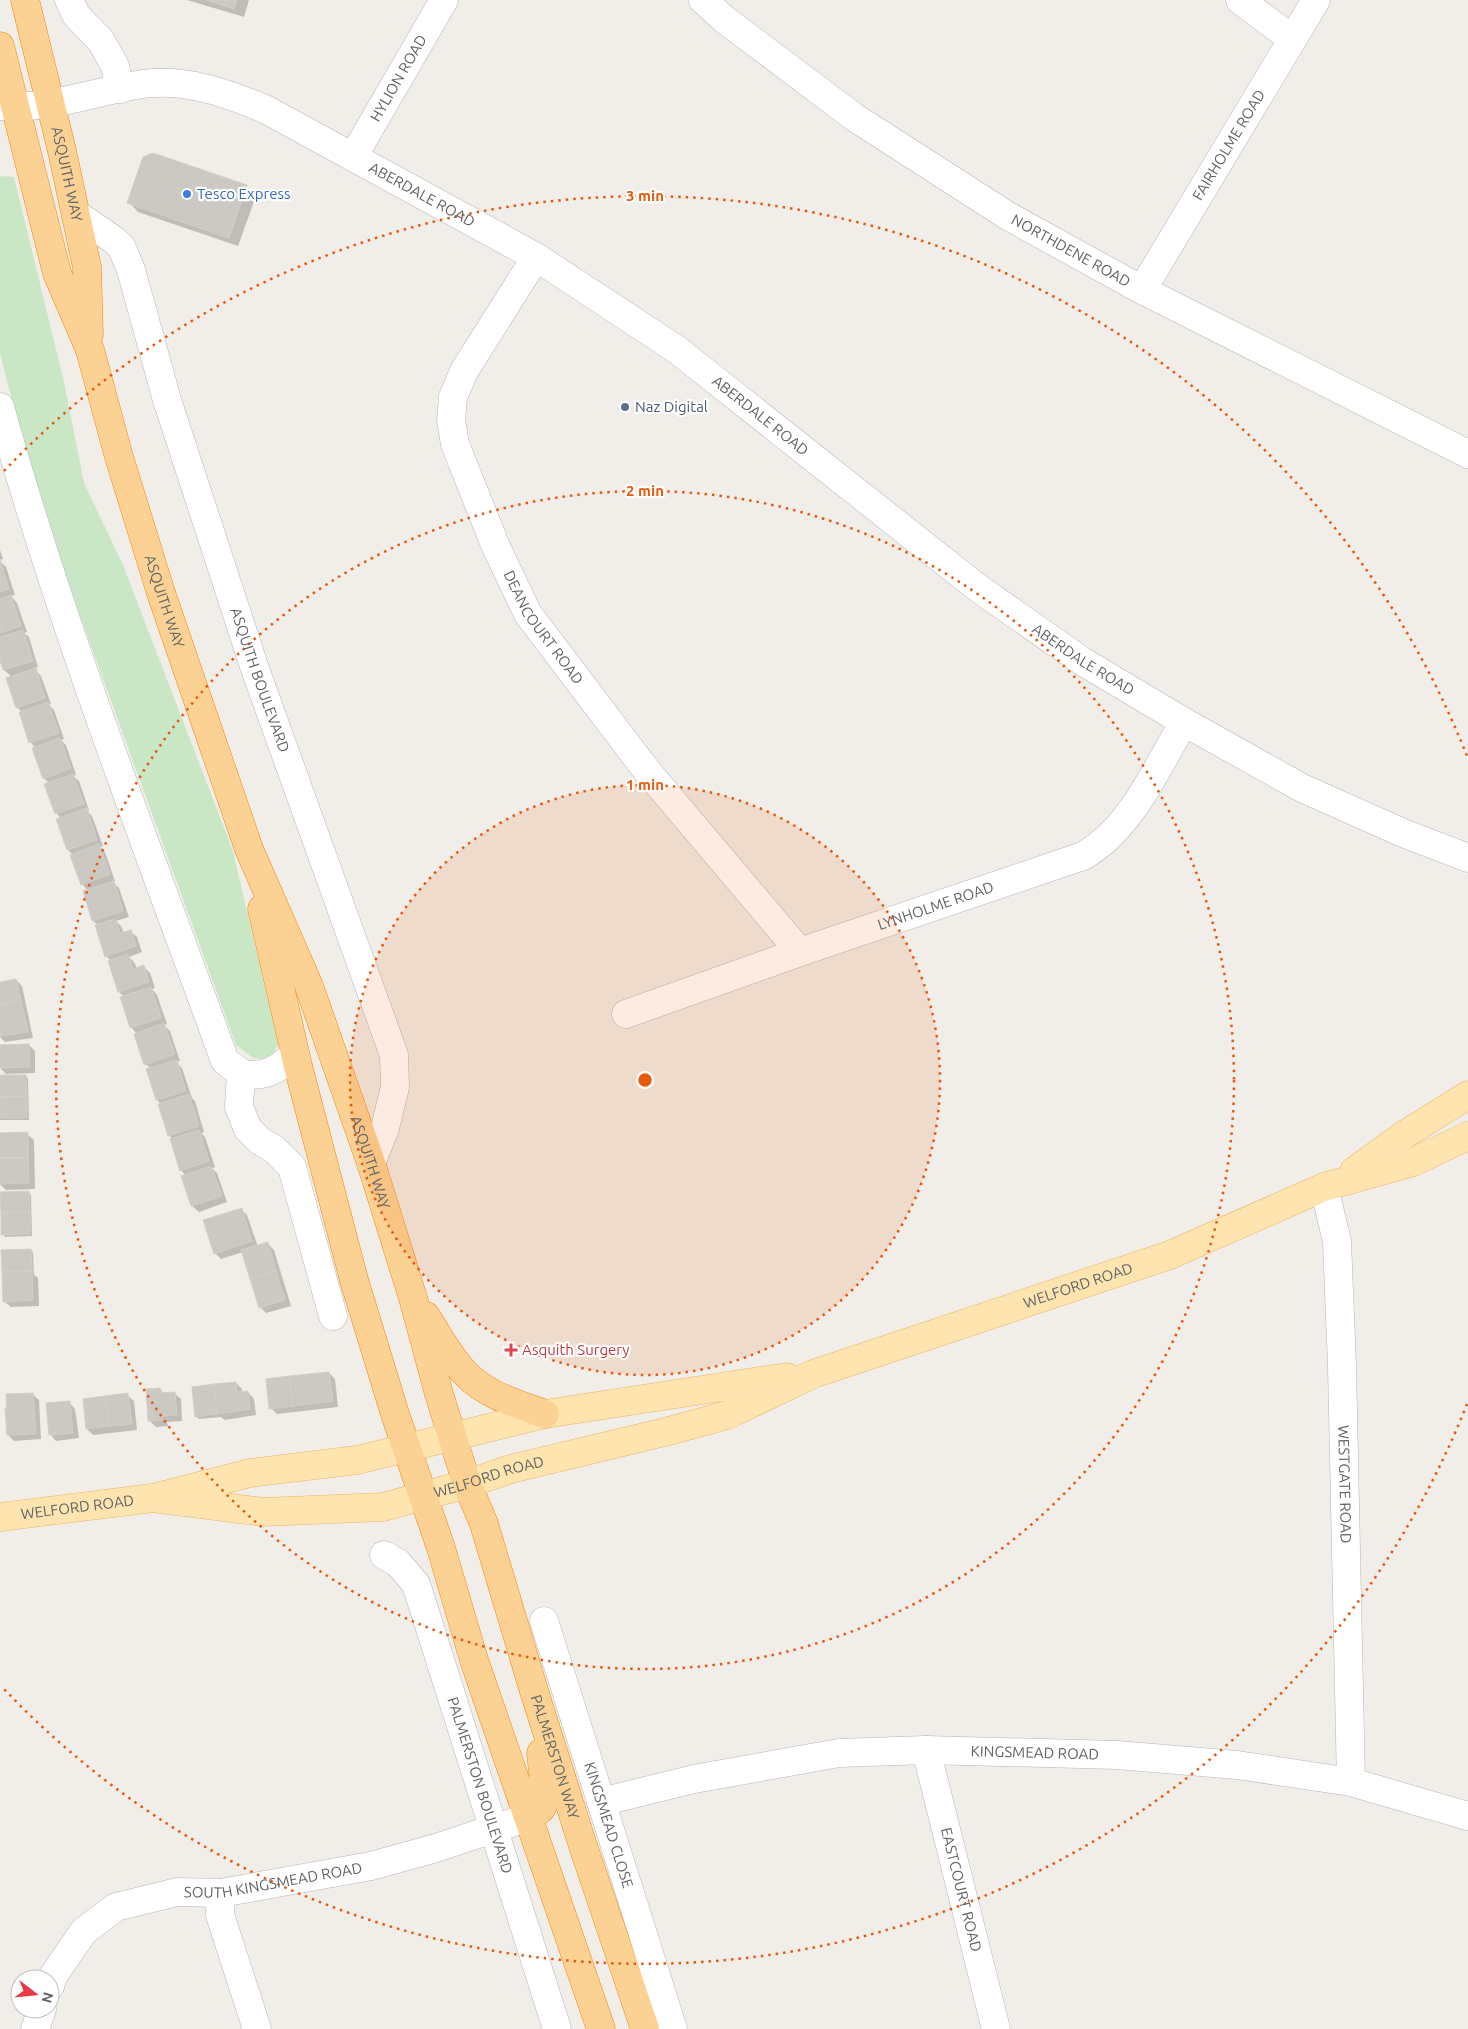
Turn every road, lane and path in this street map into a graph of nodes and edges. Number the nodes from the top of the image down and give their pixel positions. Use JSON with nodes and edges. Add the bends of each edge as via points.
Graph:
{"nodes":[{"id":1,"x":25,"y":0,"type":"edge"},
{"id":2,"x":69,"y":0,"type":"edge"},
{"id":3,"x":444,"y":0,"type":"edge"},
{"id":4,"x":703,"y":0,"type":"edge"},
{"id":5,"x":1240,"y":0,"type":"edge"},
{"id":6,"x":1316,"y":0,"type":"edge"},
{"id":7,"x":1292,"y":39,"type":"junction"},
{"id":8,"x":0,"y":46,"type":"edge"},
{"id":9,"x":120,"y":89,"type":"junction"},
{"id":10,"x":50,"y":103,"type":"junction"},
{"id":11,"x":8,"y":107,"type":"edge"},
{"id":12,"x":353,"y":157,"type":"junction"},
{"id":13,"x":76,"y":214,"type":"junction"},
{"id":14,"x":536,"y":257,"type":"junction"},
{"id":15,"x":1142,"y":290,"type":"junction"},
{"id":16,"x":90,"y":350,"type":"junction"},
{"id":17,"x":0,"y":407,"type":"edge"},
{"id":18,"x":1468,"y":454,"type":"edge"},
{"id":19,"x":1184,"y":722,"type":"junction"},
{"id":20,"x":249,"y":849,"type":"junction"},
{"id":21,"x":1468,"y":858,"type":"edge"},
{"id":22,"x":800,"y":952,"type":"junction"},
{"id":23,"x":626,"y":1014,"type":"dead end"},
{"id":24,"x":295,"y":1054,"type":"junction"},
{"id":25,"x":241,"y":1073,"type":"junction"},
{"id":26,"x":1468,"y":1096,"type":"edge"},
{"id":27,"x":1468,"y":1136,"type":"edge"},
{"id":28,"x":371,"y":1163,"type":"junction"},
{"id":29,"x":1331,"y":1185,"type":"junction"},
{"id":30,"x":414,"y":1298,"type":"junction"},
{"id":31,"x":334,"y":1316,"type":"dead end"},
{"id":32,"x":813,"y":1374,"type":"junction"},
{"id":33,"x":545,"y":1414,"type":"junction"},
{"id":34,"x":453,"y":1436,"type":"junction"},
{"id":35,"x":407,"y":1448,"type":"junction"},
{"id":36,"x":467,"y":1484,"type":"junction"},
{"id":37,"x":423,"y":1496,"type":"junction"},
{"id":38,"x":153,"y":1498,"type":"junction"},
{"id":39,"x":0,"y":1517,"type":"edge"},
{"id":40,"x":384,"y":1555,"type":"dead end"},
{"id":41,"x":544,"y":1621,"type":"dead end"},
{"id":42,"x":534,"y":1692,"type":"junction"},
{"id":43,"x":926,"y":1750,"type":"junction"},
{"id":44,"x":1351,"y":1782,"type":"junction"},
{"id":45,"x":601,"y":1802,"type":"junction"},
{"id":46,"x":1468,"y":1816,"type":"edge"},
{"id":47,"x":529,"y":1817,"type":"junction"},
{"id":48,"x":494,"y":1830,"type":"junction"},
{"id":49,"x":221,"y":1893,"type":"junction"},
{"id":50,"x":58,"y":1969,"type":"edge"},
{"id":51,"x":257,"y":2029,"type":"edge"},
{"id":52,"x":557,"y":2029,"type":"edge"},
{"id":53,"x":601,"y":2029,"type":"edge"},
{"id":54,"x":645,"y":2029,"type":"edge"},
{"id":55,"x":673,"y":2029,"type":"edge"},
{"id":56,"x":996,"y":2029,"type":"edge"}],
"edges":[{"from":1,"to":10,"type":"highway","name":"ASQUITH WAY"},
{"from":2,"to":9,"type":"street","via":[[76,16],[102,41],[115,66]]},
{"from":3,"to":12,"type":"street","name":"HYLION ROAD"},
{"from":4,"to":15,"type":"street","name":"NORTHDENE ROAD","via":[[854,117],[1008,216]]},
{"from":5,"to":7,"type":"street"},
{"from":6,"to":7,"type":"street","name":"FAIRHOLME ROAD"},
{"from":7,"to":15,"type":"street","name":"FAIRHOLME ROAD"},
{"from":8,"to":11,"type":"highway","name":"ASQUITH WAY"},
{"from":9,"to":10,"type":"street","name":"ABERDALE ROAD"},
{"from":9,"to":12,"type":"street","name":"ABERDALE ROAD","via":[[170,82],[208,88],[264,109]]},
{"from":10,"to":11,"type":"street","name":"ABERDALE ROAD"},
{"from":10,"to":13,"type":"highway","name":"ASQUITH WAY"},
{"from":11,"to":16,"type":"highway","name":"ASQUITH WAY","via":[[57,273]]},
{"from":12,"to":14,"type":"street","name":"ABERDALE ROAD"},
{"from":13,"to":16,"type":"highway","name":"ASQUITH WAY","via":[[87,267]]},
{"from":13,"to":28,"type":"street","name":"ASQUITH BOULEVARD","via":[[122,248],[131,270],[167,400],[255,669],[394,1055],[395,1087],[385,1128]]},
{"from":14,"to":19,"type":"street","name":"ABERDALE ROAD","via":[[676,349],[978,588],[1082,660]]},
{"from":14,"to":22,"type":"street","name":"DEANCOURT ROAD","via":[[464,371],[453,398],[451,420],[455,444],[496,547],[528,614],[647,771]]},
{"from":15,"to":18,"type":"street","name":"NORTHDENE ROAD"},
{"from":16,"to":20,"type":"highway","name":"ASQUITH WAY","via":[[161,593]]},
{"from":17,"to":25,"type":"street","via":[[21,483],[85,678],[225,1061]]},
{"from":19,"to":21,"type":"street","name":"ABERDALE ROAD","via":[[1329,800]]},
{"from":19,"to":22,"type":"street","name":"LYNHOLME ROAD","via":[[1131,812],[1120,827],[1095,849],[1083,856]]},
{"from":20,"to":24,"type":"highway","name":"ASQUITH WAY"},
{"from":20,"to":28,"type":"highway","name":"ASQUITH WAY","via":[[309,986]]},
{"from":22,"to":23,"type":"street","name":"LYNHOLME ROAD"},
{"from":24,"to":25,"type":"street","via":[[267,1074],[251,1076]]},
{"from":24,"to":35,"type":"highway","name":"ASQUITH WAY","via":[[354,1280]]},
{"from":25,"to":31,"type":"street","via":[[239,1107],[248,1129],[292,1167]]},
{"from":26,"to":29,"type":"main road","name":"WELFORD ROAD"},
{"from":27,"to":29,"type":"main road","name":"WELFORD ROAD","via":[[1413,1162]]},
{"from":28,"to":30,"type":"highway","name":"ASQUITH WAY"},
{"from":29,"to":32,"type":"main road","name":"WELFORD ROAD","via":[[1170,1255]]},
{"from":29,"to":44,"type":"street","name":"WESTGATE ROAD","via":[[1337,1241],[1342,1366]]},
{"from":30,"to":33,"type":"highway","via":[[465,1373],[474,1381],[500,1398]]},
{"from":30,"to":34,"type":"highway","name":"ASQUITH WAY"},
{"from":32,"to":33,"type":"main road","name":"WELFORD ROAD"},
{"from":32,"to":36,"type":"main road","name":"WELFORD ROAD","via":[[727,1415],[511,1469]]},
{"from":33,"to":34,"type":"main road","name":"WELFORD ROAD"},
{"from":34,"to":35,"type":"main road","name":"WELFORD ROAD"},
{"from":34,"to":36,"type":"highway","name":"ASQUITH WAY"},
{"from":35,"to":37,"type":"highway","name":"ASQUITH WAY"},
{"from":35,"to":38,"type":"main road","name":"WELFORD ROAD","via":[[357,1460],[250,1473]]},
{"from":36,"to":37,"type":"main road","name":"WELFORD ROAD"},
{"from":36,"to":42,"type":"highway","name":"PALMERSTON WAY","via":[[484,1524]]},
{"from":37,"to":38,"type":"main road","name":"WELFORD ROAD","via":[[383,1507],[263,1512]]},
{"from":37,"to":47,"type":"highway","via":[[474,1660]]},
{"from":38,"to":39,"type":"main road","name":"WELFORD ROAD"},
{"from":40,"to":48,"type":"street","name":"PALMERSTON BOULEVARD","via":[[398,1563],[416,1584]]},
{"from":41,"to":45,"type":"street","name":"KINGSMEAD CLOSE"},
{"from":42,"to":47,"type":"highway","via":[[546,1799],[541,1809]]},
{"from":42,"to":54,"type":"highway","name":"PALMERSTON WAY"},
{"from":43,"to":44,"type":"street","name":"KINGSMEAD ROAD","via":[[1117,1755],[1237,1765]]},
{"from":43,"to":45,"type":"street","name":"KINGSMEAD ROAD","via":[[839,1753],[694,1779]]},
{"from":43,"to":56,"type":"street","name":"EASTCOURT ROAD"},
{"from":44,"to":46,"type":"street","name":"KINGSMEAD ROAD"},
{"from":45,"to":55,"type":"street","name":"KINGSMEAD CLOSE"},
{"from":47,"to":48,"type":"street","name":"SOUTH KINGSMEAD ROAD"},
{"from":47,"to":53,"type":"highway"},
{"from":48,"to":49,"type":"street","name":"SOUTH KINGSMEAD ROAD","via":[[371,1866]]},
{"from":48,"to":52,"type":"street","name":"PALMERSTON BOULEVARD"},
{"from":49,"to":50,"type":"street","name":"SOUTH KINGSMEAD ROAD","via":[[177,1892],[116,1907],[84,1930]]},
{"from":49,"to":51,"type":"street","via":[[220,1915]]}]}
